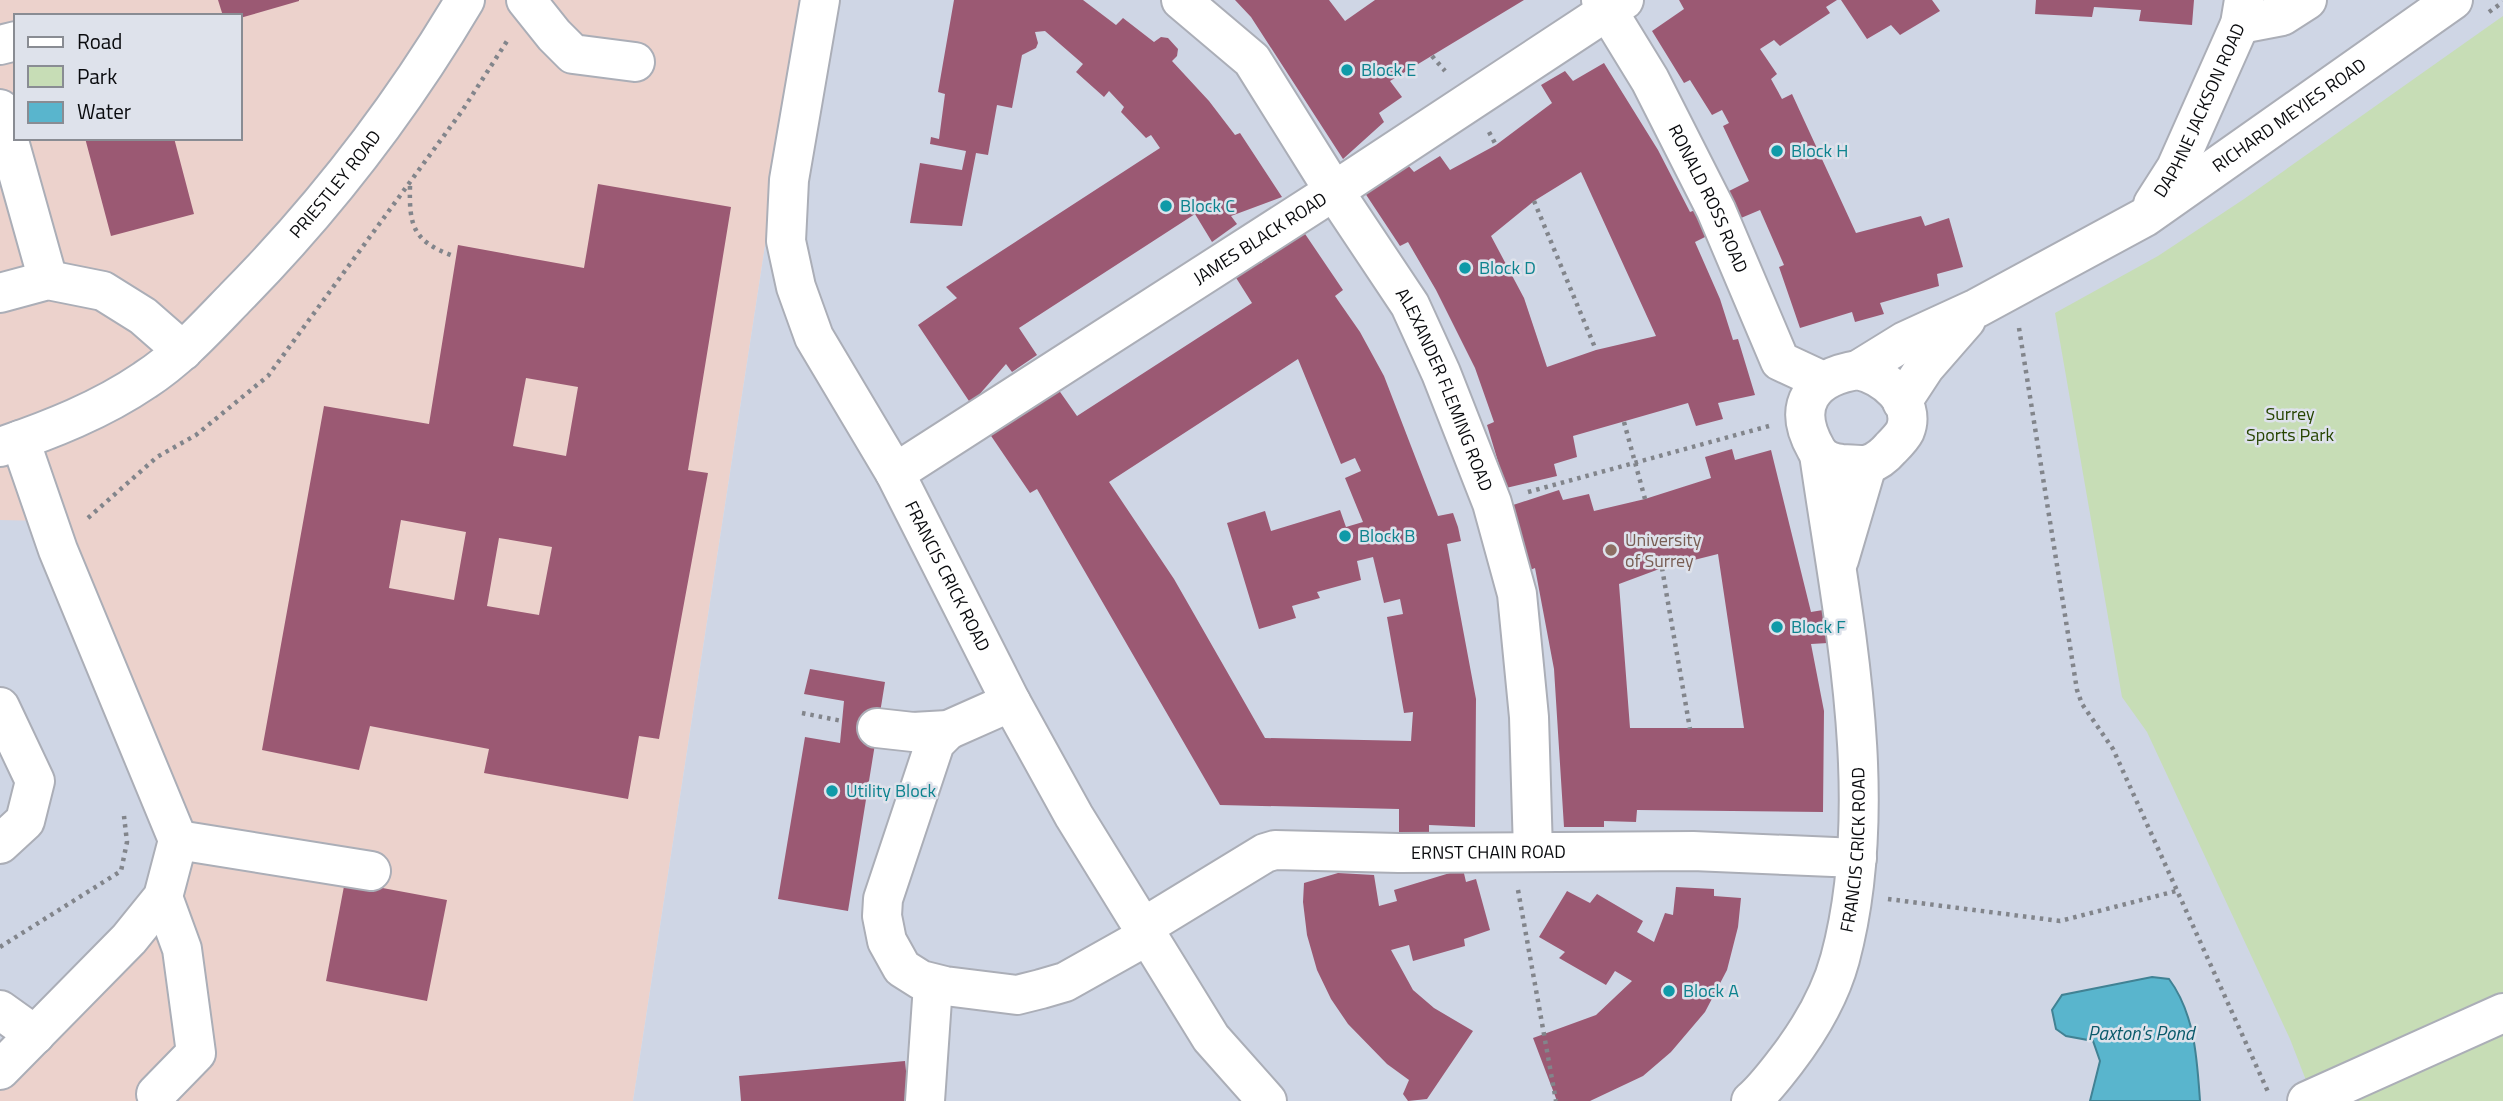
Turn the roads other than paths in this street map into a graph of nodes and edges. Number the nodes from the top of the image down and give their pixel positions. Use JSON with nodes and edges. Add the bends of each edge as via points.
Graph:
{"nodes":[{"id":1,"x":465,"y":0,"type":"edge"},
{"id":2,"x":820,"y":0,"type":"edge"},
{"id":3,"x":1181,"y":0,"type":"edge"},
{"id":4,"x":2307,"y":0,"type":"edge"},
{"id":5,"x":2453,"y":0,"type":"edge"},
{"id":6,"x":529,"y":2,"type":"edge"},
{"id":7,"x":1611,"y":3,"type":"edge"},
{"id":8,"x":2242,"y":12,"type":"edge"},
{"id":9,"x":635,"y":62,"type":"dead end"},
{"id":10,"x":0,"y":109,"type":"edge"},
{"id":11,"x":1334,"y":191,"type":"junction"},
{"id":12,"x":2145,"y":217,"type":"junction"},
{"id":13,"x":48,"y":280,"type":"junction"},
{"id":14,"x":0,"y":293,"type":"edge"},
{"id":15,"x":1977,"y":308,"type":"junction"},
{"id":16,"x":183,"y":351,"type":"junction"},
{"id":17,"x":1858,"y":370,"type":"junction"},
{"id":18,"x":1823,"y":381,"type":"junction"},
{"id":19,"x":1902,"y":402,"type":"junction"},
{"id":20,"x":10,"y":443,"type":"edge"},
{"id":21,"x":1819,"y":454,"type":"junction"},
{"id":22,"x":1867,"y":465,"type":"junction"},
{"id":23,"x":895,"y":473,"type":"junction"},
{"id":24,"x":1836,"y":571,"type":"junction"},
{"id":25,"x":1011,"y":702,"type":"junction"},
{"id":26,"x":0,"y":707,"type":"edge"},
{"id":27,"x":877,"y":728,"type":"dead end"},
{"id":28,"x":948,"y":730,"type":"junction"},
{"id":29,"x":178,"y":840,"type":"junction"},
{"id":30,"x":0,"y":844,"type":"edge"},
{"id":31,"x":1522,"y":851,"type":"junction"},
{"id":32,"x":1857,"y":858,"type":"junction"},
{"id":33,"x":371,"y":871,"type":"dead end"},
{"id":34,"x":163,"y":897,"type":"junction"},
{"id":35,"x":1144,"y":932,"type":"junction"},
{"id":36,"x":933,"y":985,"type":"junction"},
{"id":37,"x":0,"y":1010,"type":"edge"},
{"id":38,"x":2503,"y":1013,"type":"edge"},
{"id":39,"x":35,"y":1035,"type":"junction"},
{"id":40,"x":0,"y":1070,"type":"edge"},
{"id":41,"x":156,"y":1094,"type":"dead end"},
{"id":42,"x":925,"y":1101,"type":"edge"},
{"id":43,"x":1267,"y":1101,"type":"edge"},
{"id":44,"x":1751,"y":1101,"type":"edge"},
{"id":45,"x":2306,"y":1101,"type":"edge"}],
"edges":[{"from":1,"to":16,"type":"street","name":"PRIESTLEY ROAD","via":[[388,117],[318,207]]},
{"from":2,"to":23,"type":"street","name":"FRANCIS CRICK ROAD","via":[[789,180],[786,241],[814,337]]},
{"from":3,"to":11,"type":"street","name":"ALEXANDER FLEMING ROAD","via":[[1252,60]]},
{"from":4,"to":8,"type":"street","via":[[2283,16]]},
{"from":5,"to":12,"type":"street","name":"RICHARD MEYJES ROAD"},
{"from":6,"to":9,"type":"street","via":[[573,54]]},
{"from":7,"to":11,"type":"street","name":"JAMES BLACK ROAD"},
{"from":7,"to":18,"type":"street","name":"RONALD ROSS ROAD","via":[[1716,210],[1780,361]]},
{"from":8,"to":12,"type":"street","name":"DAPHNE JACKSON ROAD","via":[[2176,168]]},
{"from":10,"to":13,"type":"street"},
{"from":11,"to":23,"type":"street","name":"JAMES BLACK ROAD"},
{"from":11,"to":31,"type":"street","name":"ALEXANDER FLEMING ROAD","via":[[1410,305],[1492,503],[1517,594],[1529,717]]},
{"from":12,"to":15,"type":"street","name":"RICHARD MEYJES ROAD"},
{"from":13,"to":14,"type":"street"},
{"from":13,"to":16,"type":"street","via":[[103,291],[143,316]]},
{"from":15,"to":17,"type":"street","name":"RICHARD MEYJES ROAD","via":[[1905,341]]},
{"from":15,"to":19,"type":"street","name":"RICHARD MEYJES ROAD","via":[[1924,367]]},
{"from":16,"to":20,"type":"street","name":"PRIESTLEY ROAD","via":[[112,399]]},
{"from":17,"to":18,"type":"street"},
{"from":17,"to":19,"type":"street","via":[[1884,380]]},
{"from":18,"to":21,"type":"street","via":[[1808,396],[1804,416]]},
{"from":19,"to":22,"type":"street","via":[[1905,432],[1884,456]]},
{"from":20,"to":29,"type":"street"},
{"from":21,"to":22,"type":"street","via":[[1833,463]]},
{"from":21,"to":24,"type":"street","name":"FRANCIS CRICK ROAD"},
{"from":22,"to":24,"type":"street","name":"FRANCIS CRICK ROAD"},
{"from":23,"to":25,"type":"street","name":"FRANCIS CRICK ROAD"},
{"from":24,"to":32,"type":"street","name":"FRANCIS CRICK ROAD","via":[[1857,758]]},
{"from":25,"to":28,"type":"street"},
{"from":25,"to":35,"type":"street","name":"FRANCIS CRICK ROAD"},
{"from":26,"to":30,"type":"street","via":[[35,781],[25,821]]},
{"from":27,"to":28,"type":"street"},
{"from":28,"to":36,"type":"street","via":[[936,743],[883,899],[884,930],[893,955],[902,968]]},
{"from":29,"to":33,"type":"street"},
{"from":29,"to":34,"type":"street"},
{"from":31,"to":32,"type":"street","name":"ERNST CHAIN ROAD","via":[[1693,851]]},
{"from":31,"to":35,"type":"street","name":"ERNST CHAIN ROAD","via":[[1275,850]]},
{"from":32,"to":44,"type":"street","name":"FRANCIS CRICK ROAD","via":[[1840,961],[1828,990],[1799,1044]]},
{"from":34,"to":39,"type":"street","via":[[129,939]]},
{"from":34,"to":41,"type":"street","via":[[183,949],[196,1053]]},
{"from":35,"to":36,"type":"street","name":"ERNST CHAIN ROAD","via":[[1065,982],[1017,995]]},
{"from":35,"to":43,"type":"street","name":"FRANCIS CRICK ROAD","via":[[1211,1038]]},
{"from":36,"to":42,"type":"street"},
{"from":37,"to":39,"type":"street"},
{"from":38,"to":45,"type":"street"},
{"from":39,"to":40,"type":"street"}]}
